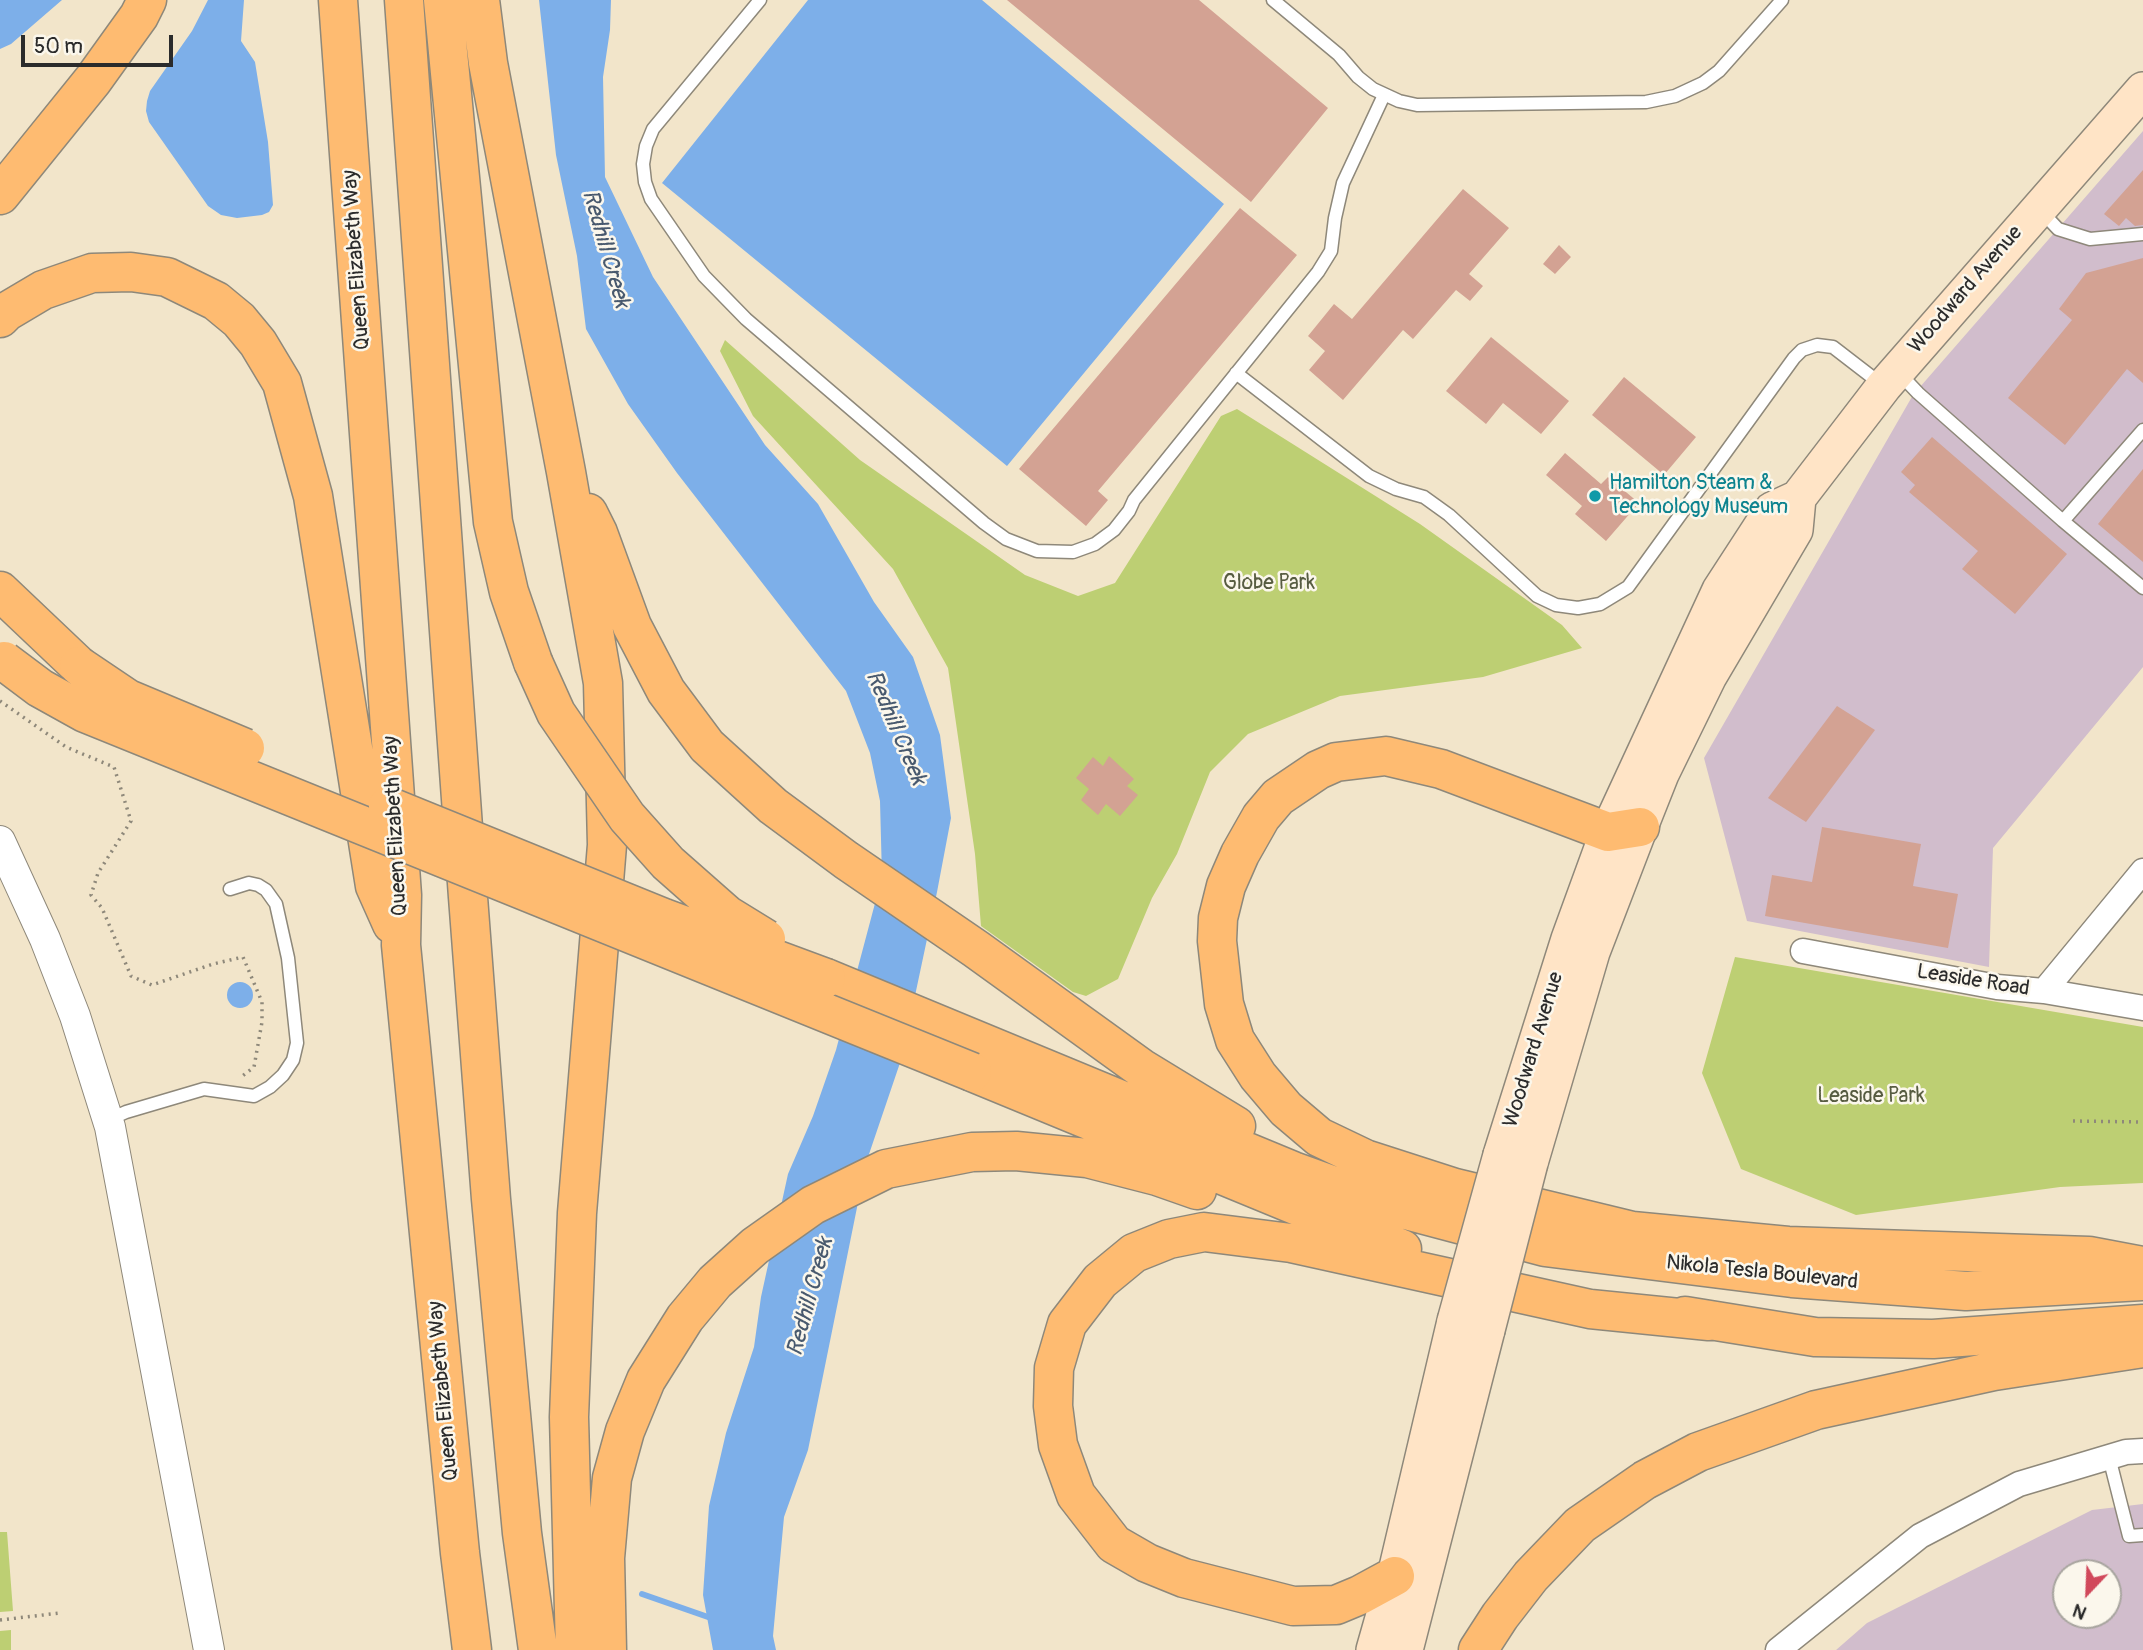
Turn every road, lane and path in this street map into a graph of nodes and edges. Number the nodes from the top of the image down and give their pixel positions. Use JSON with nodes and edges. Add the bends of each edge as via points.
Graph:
{"nodes":[{"id":1,"x":147,"y":0,"type":"edge"},
{"id":2,"x":338,"y":0,"type":"edge"},
{"id":3,"x":404,"y":0,"type":"edge"},
{"id":4,"x":443,"y":0,"type":"edge"},
{"id":5,"x":480,"y":0,"type":"edge"},
{"id":6,"x":760,"y":0,"type":"edge"},
{"id":7,"x":1273,"y":0,"type":"edge"},
{"id":8,"x":1782,"y":0,"type":"edge"},
{"id":9,"x":2143,"y":90,"type":"edge"},
{"id":10,"x":1384,"y":95,"type":"junction"},
{"id":11,"x":0,"y":195,"type":"edge"},
{"id":12,"x":2038,"y":208,"type":"junction"},
{"id":13,"x":2143,"y":234,"type":"edge"},
{"id":14,"x":0,"y":318,"type":"edge"},
{"id":15,"x":1236,"y":373,"type":"junction"},
{"id":16,"x":1890,"y":378,"type":"junction"},
{"id":17,"x":2143,"y":430,"type":"edge"},
{"id":18,"x":566,"y":472,"type":"junction"},
{"id":19,"x":2063,"y":521,"type":"junction"},
{"id":20,"x":2143,"y":588,"type":"edge"},
{"id":21,"x":0,"y":591,"type":"edge"},
{"id":22,"x":2,"y":659,"type":"edge"},
{"id":23,"x":0,"y":701,"type":"edge"},
{"id":24,"x":1624,"y":829,"type":"junction"},
{"id":25,"x":0,"y":841,"type":"edge"},
{"id":26,"x":2143,"y":871,"type":"edge"},
{"id":27,"x":230,"y":889,"type":"dead end"},
{"id":28,"x":401,"y":945,"type":"junction"},
{"id":29,"x":1804,"y":951,"type":"dead end"},
{"id":30,"x":826,"y":978,"type":"junction"},
{"id":31,"x":2044,"y":991,"type":"junction"},
{"id":32,"x":2143,"y":1008,"type":"edge"},
{"id":33,"x":971,"y":1055,"type":"junction"},
{"id":34,"x":223,"y":1091,"type":"junction"},
{"id":35,"x":108,"y":1120,"type":"junction"},
{"id":36,"x":2073,"y":1121,"type":"dead end"},
{"id":37,"x":2143,"y":1122,"type":"edge"},
{"id":38,"x":1387,"y":1205,"type":"junction"},
{"id":39,"x":1394,"y":1246,"type":"junction"},
{"id":40,"x":2143,"y":1266,"type":"edge"},
{"id":41,"x":2143,"y":1281,"type":"edge"},
{"id":42,"x":1709,"y":1321,"type":"junction"},
{"id":43,"x":2143,"y":1324,"type":"edge"},
{"id":44,"x":1471,"y":1325,"type":"junction"},
{"id":45,"x":2143,"y":1348,"type":"edge"},
{"id":46,"x":2143,"y":1451,"type":"edge"},
{"id":47,"x":2109,"y":1457,"type":"junction"},
{"id":48,"x":2143,"y":1535,"type":"edge"},
{"id":49,"x":1395,"y":1576,"type":"junction"},
{"id":50,"x":60,"y":1613,"type":"dead end"},
{"id":51,"x":0,"y":1620,"type":"edge"},
{"id":52,"x":209,"y":1650,"type":"edge"},
{"id":53,"x":472,"y":1650,"type":"edge"},
{"id":54,"x":538,"y":1650,"type":"edge"},
{"id":55,"x":575,"y":1650,"type":"edge"},
{"id":56,"x":607,"y":1650,"type":"edge"},
{"id":57,"x":1374,"y":1650,"type":"edge"},
{"id":58,"x":1405,"y":1650,"type":"edge"},
{"id":59,"x":1478,"y":1650,"type":"edge"},
{"id":60,"x":1778,"y":1650,"type":"edge"}],
"edges":[{"from":1,"to":11,"type":"highway","via":[[93,80]]},
{"from":2,"to":28,"type":"highway","name":"Queen Elizabeth Way","via":[[401,881]]},
{"from":3,"to":54,"type":"highway","via":[[491,1199],[522,1533]]},
{"from":4,"to":30,"type":"highway","bridge":true,"via":[[493,522],[509,592],[533,662],[556,713],[627,817],[668,863],[727,915]]},
{"from":5,"to":18,"type":"highway"},
{"from":6,"to":15,"type":"lane","via":[[653,129],[643,164],[651,199],[725,299],[985,523],[1006,539],[1037,551],[1073,552],[1095,544],[1122,521]]},
{"from":7,"to":10,"type":"lane"},
{"from":8,"to":10,"type":"lane","via":[[1719,71],[1694,88],[1666,98],[1417,105]]},
{"from":9,"to":12,"type":"main road","name":"Woodward Avenue"},
{"from":10,"to":15,"type":"lane","via":[[1343,183],[1331,251]]},
{"from":12,"to":13,"type":"lane","via":[[2058,229],[2090,239]]},
{"from":12,"to":16,"type":"main road","name":"Woodward Avenue"},
{"from":14,"to":28,"type":"highway","via":[[43,289],[92,273],[131,272],[167,277],[204,295],[239,320],[258,343],[282,383],[313,496],[375,886]]},
{"from":15,"to":16,"type":"lane","via":[[1369,476],[1432,502],[1537,596],[1578,608],[1600,604],[1628,587],[1802,350],[1816,345],[1833,347]]},
{"from":16,"to":19,"type":"lane","via":[[1918,393]]},
{"from":16,"to":24,"type":"main road","name":"Woodward Avenue","via":[[1798,498],[1772,510],[1720,590]]},
{"from":17,"to":19,"type":"lane"},
{"from":18,"to":38,"type":"highway","via":[[598,533],[632,626],[666,691],[707,746],[774,806],[1141,1068],[1281,1152]]},
{"from":18,"to":55,"type":"highway","via":[[603,683],[607,845],[577,1213],[569,1417]]},
{"from":19,"to":20,"type":"lane"},
{"from":21,"to":30,"type":"highway","bridge":true,"via":[[79,666],[128,699],[664,918]]},
{"from":22,"to":33,"type":"highway","bridge":true,"via":[[40,688],[85,713]]},
{"from":23,"to":34,"type":"path","via":[[66,747],[114,767],[131,821],[98,873],[91,895],[102,908],[131,976],[152,985],[243,957],[262,1002],[262,1022],[254,1067]]},
{"from":24,"to":40,"type":"highway","via":[[1441,769],[1386,756],[1336,762],[1297,783],[1278,797],[1251,832],[1226,886],[1218,918],[1223,1004],[1235,1040],[1286,1109],[1319,1137],[1364,1159],[1455,1188],[1633,1231],[1788,1246],[2089,1256]]},
{"from":24,"to":44,"type":"main road","name":"Woodward Avenue","bridge":true,"via":[[1569,939]]},
{"from":25,"to":35,"type":"street","via":[[65,990]]},
{"from":26,"to":31,"type":"street"},
{"from":27,"to":34,"type":"lane","via":[[258,885],[276,904],[288,958],[297,1043],[293,1060],[270,1087],[254,1096]]},
{"from":28,"to":53,"type":"highway","name":"Queen Elizabeth Way"},
{"from":29,"to":31,"type":"street","name":"Leaside Road","via":[[1997,987]]},
{"from":30,"to":33,"type":"highway"},
{"from":31,"to":32,"type":"street","name":"Leaside Road"},
{"from":33,"to":38,"type":"highway"},
{"from":33,"to":39,"type":"highway"},
{"from":34,"to":35,"type":"lane","via":[[204,1089]]},
{"from":35,"to":52,"type":"street"},
{"from":36,"to":37,"type":"path"},
{"from":38,"to":41,"type":"highway","name":"Nikola Tesla Boulevard","via":[[1545,1247],[1792,1278],[1966,1291]]},
{"from":39,"to":42,"type":"highway","via":[[1482,1273]]},
{"from":39,"to":56,"type":"highway","via":[[1296,1224],[1157,1176],[1087,1158],[1016,1152],[972,1152],[886,1169],[813,1205],[755,1246],[715,1282],[685,1318],[646,1380],[612,1478],[605,1558]]},
{"from":42,"to":43,"type":"highway","via":[[1815,1337],[1933,1339]]},
{"from":42,"to":49,"type":"highway","via":[[1590,1309],[1291,1243],[1204,1232],[1133,1252],[1100,1281],[1068,1324],[1054,1368],[1053,1406],[1058,1445],[1076,1495],[1114,1544],[1184,1578],[1293,1606],[1336,1605]]},
{"from":44,"to":49,"type":"main road","name":"Woodward Avenue"},
{"from":44,"to":58,"type":"main road","name":"Woodward Avenue"},
{"from":45,"to":59,"type":"highway","via":[[1994,1371],[1816,1410],[1698,1452],[1645,1480],[1580,1525],[1531,1576]]},
{"from":46,"to":47,"type":"street"},
{"from":47,"to":48,"type":"lane","via":[[2129,1536]]},
{"from":47,"to":60,"type":"street","via":[[2019,1484],[1920,1536]]},
{"from":49,"to":57,"type":"main road","name":"Woodward Avenue"},
{"from":50,"to":51,"type":"path"}]}
